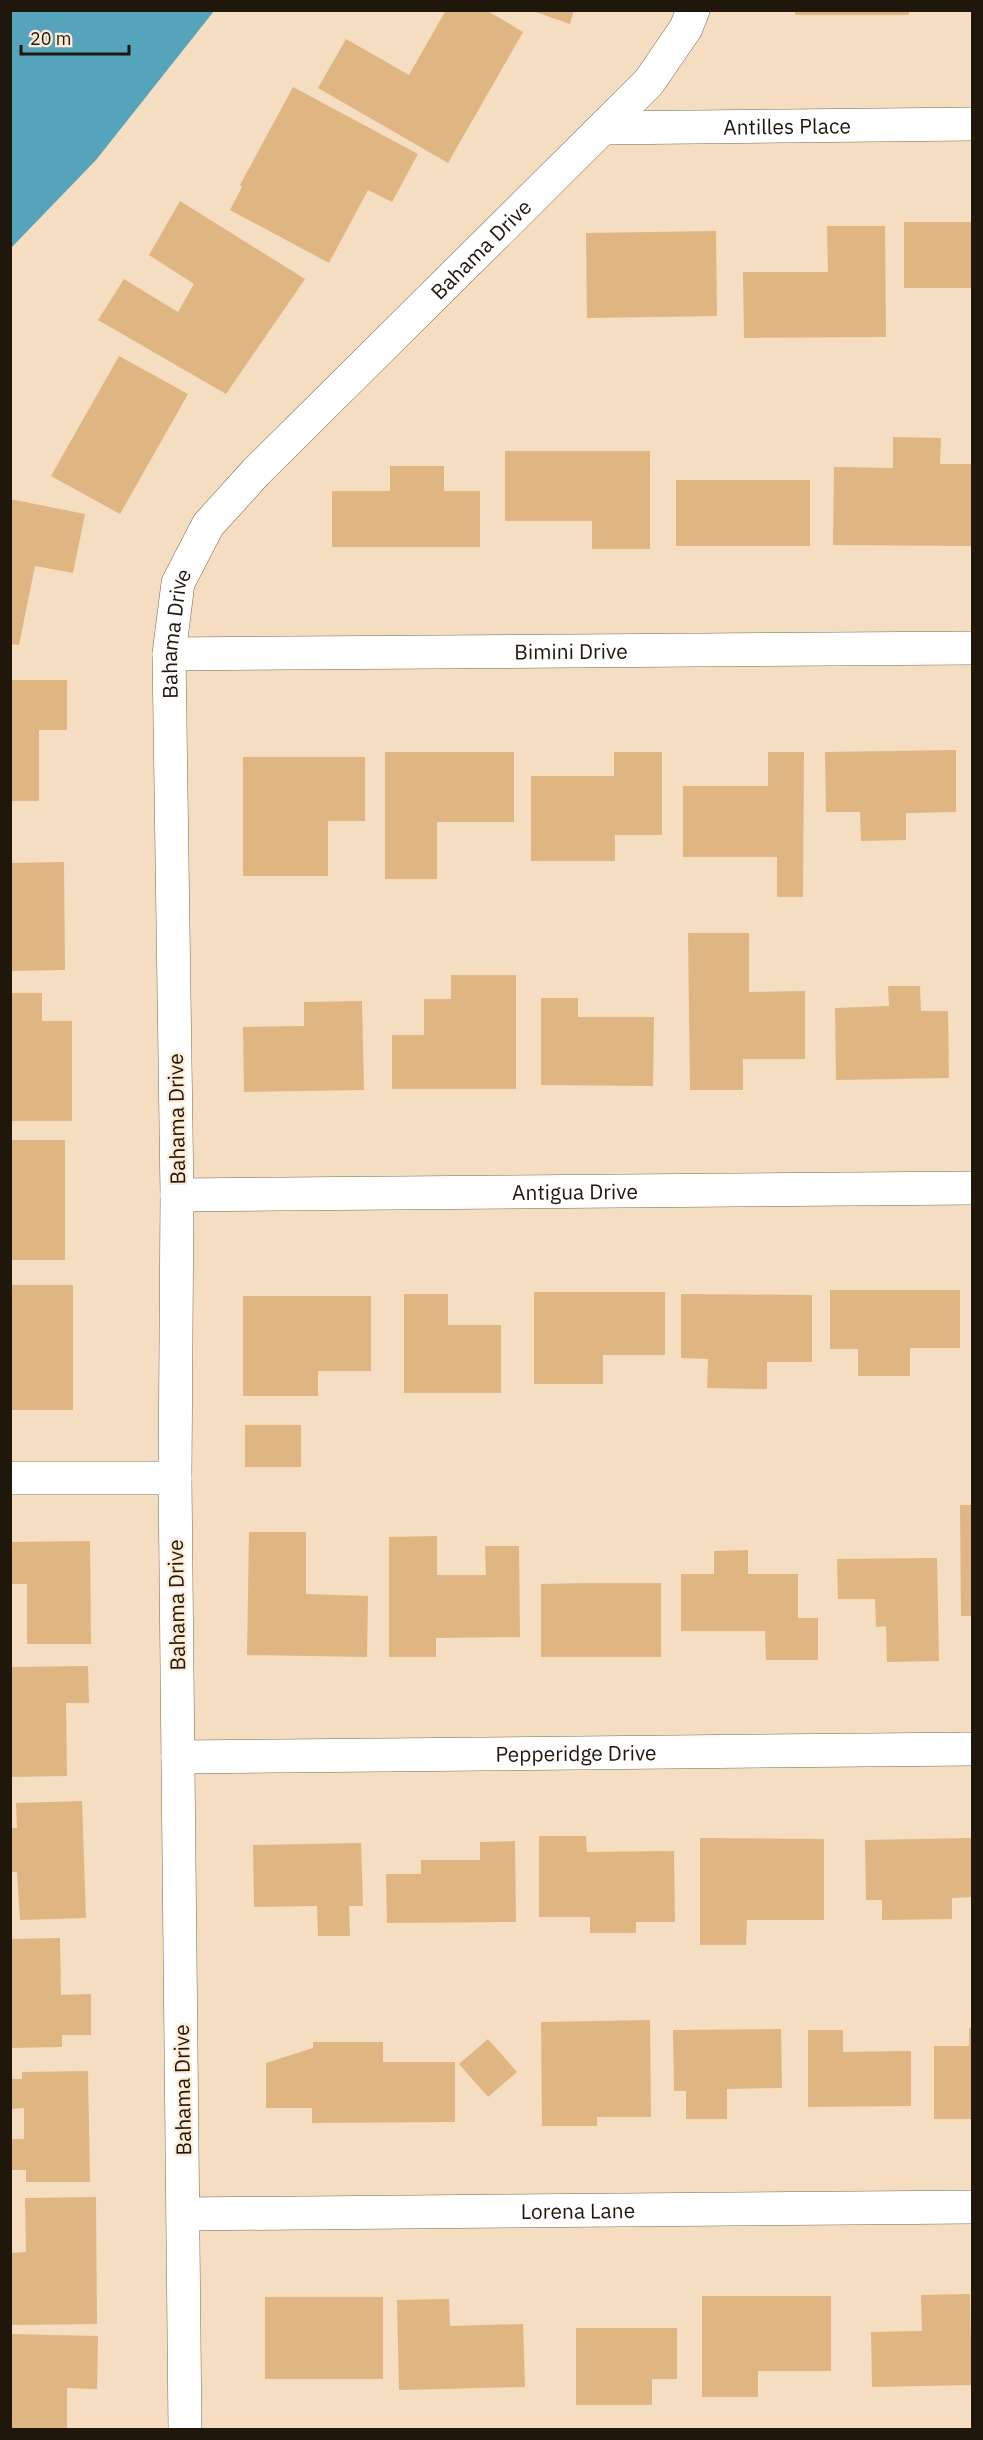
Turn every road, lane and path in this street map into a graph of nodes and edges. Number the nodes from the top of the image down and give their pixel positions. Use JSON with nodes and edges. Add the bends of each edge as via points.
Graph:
{"nodes":[{"id":1,"x":693,"y":10,"type":"edge"},
{"id":2,"x":972,"y":124,"type":"edge"},
{"id":3,"x":603,"y":128,"type":"junction"},
{"id":4,"x":972,"y":648,"type":"edge"},
{"id":5,"x":169,"y":654,"type":"junction"},
{"id":6,"x":972,"y":1188,"type":"edge"},
{"id":7,"x":177,"y":1195,"type":"junction"},
{"id":8,"x":10,"y":1478,"type":"edge"},
{"id":9,"x":175,"y":1478,"type":"junction"},
{"id":10,"x":972,"y":1749,"type":"edge"},
{"id":11,"x":178,"y":1757,"type":"junction"},
{"id":12,"x":972,"y":2207,"type":"edge"},
{"id":13,"x":183,"y":2214,"type":"junction"},
{"id":14,"x":186,"y":2430,"type":"edge"}],
"edges":[{"from":1,"to":3,"type":"street","name":"Bahama Drive","via":[[686,28],[649,82]]},
{"from":2,"to":3,"type":"street","name":"Antilles Place"},
{"from":3,"to":5,"type":"street","name":"Bahama Drive","via":[[255,472],[208,525],[178,584]]},
{"from":4,"to":5,"type":"street","name":"Bimini Drive"},
{"from":5,"to":7,"type":"street","name":"Bahama Drive"},
{"from":6,"to":7,"type":"street","name":"Antigua Drive"},
{"from":7,"to":9,"type":"street","name":"Bahama Drive"},
{"from":8,"to":9,"type":"street"},
{"from":9,"to":11,"type":"street","name":"Bahama Drive"},
{"from":10,"to":11,"type":"street","name":"Pepperidge Drive"},
{"from":11,"to":13,"type":"street","name":"Bahama Drive"},
{"from":12,"to":13,"type":"street","name":"Lorena Lane"},
{"from":13,"to":14,"type":"street","name":"Bahama Drive"}]}
